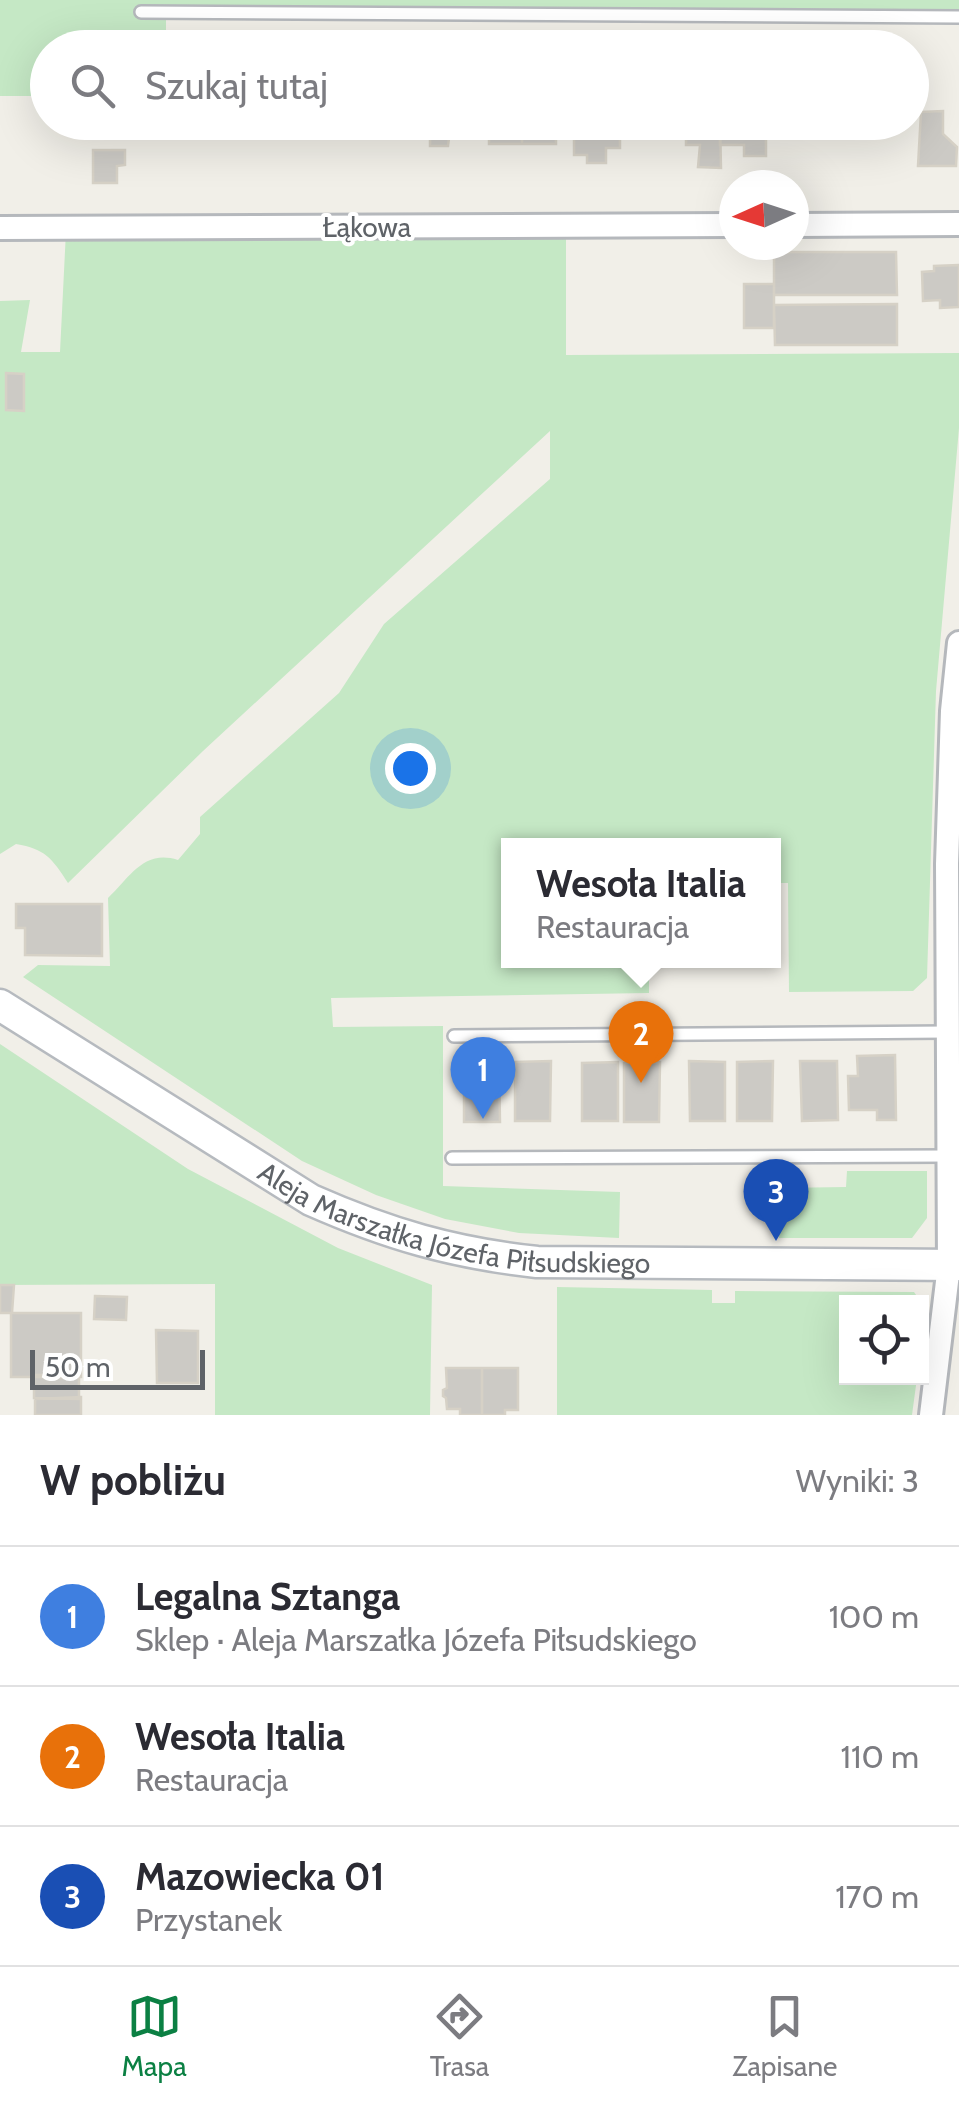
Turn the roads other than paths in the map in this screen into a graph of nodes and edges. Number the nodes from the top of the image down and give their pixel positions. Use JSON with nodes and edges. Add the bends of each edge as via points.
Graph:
{"nodes":[{"id":1,"x":140,"y":12,"type":"dead end"},
{"id":2,"x":959,"y":17,"type":"edge"},
{"id":3,"x":959,"y":224,"type":"edge"},
{"id":4,"x":719,"y":225,"type":"edge"},
{"id":5,"x":809,"y":225,"type":"edge"},
{"id":6,"x":0,"y":228,"type":"edge"},
{"id":7,"x":959,"y":644,"type":"edge"},
{"id":8,"x":953,"y":878,"type":"edge"},
{"id":9,"x":0,"y":1005,"type":"edge"},
{"id":10,"x":946,"y":1032,"type":"junction"},
{"id":11,"x":454,"y":1036,"type":"dead end"},
{"id":12,"x":947,"y":1156,"type":"junction"},
{"id":13,"x":452,"y":1158,"type":"dead end"},
{"id":14,"x":954,"y":1265,"type":"edge"},
{"id":15,"x":931,"y":1415,"type":"edge"}],
"edges":[{"from":1,"to":2,"type":"lane"},
{"from":3,"to":5,"type":"street"},
{"from":4,"to":6,"type":"street","name":"Łąkowa"},
{"from":7,"to":8,"type":"street","via":[[952,711]]},
{"from":8,"to":10,"type":"street"},
{"from":9,"to":14,"type":"main road","name":"Aleja Marszałka Józefa Piłsudskiego","via":[[311,1200],[418,1242],[536,1262]]},
{"from":10,"to":11,"type":"lane"},
{"from":10,"to":12,"type":"street"},
{"from":12,"to":13,"type":"lane"},
{"from":12,"to":14,"type":"street"},
{"from":14,"to":15,"type":"street"}]}
